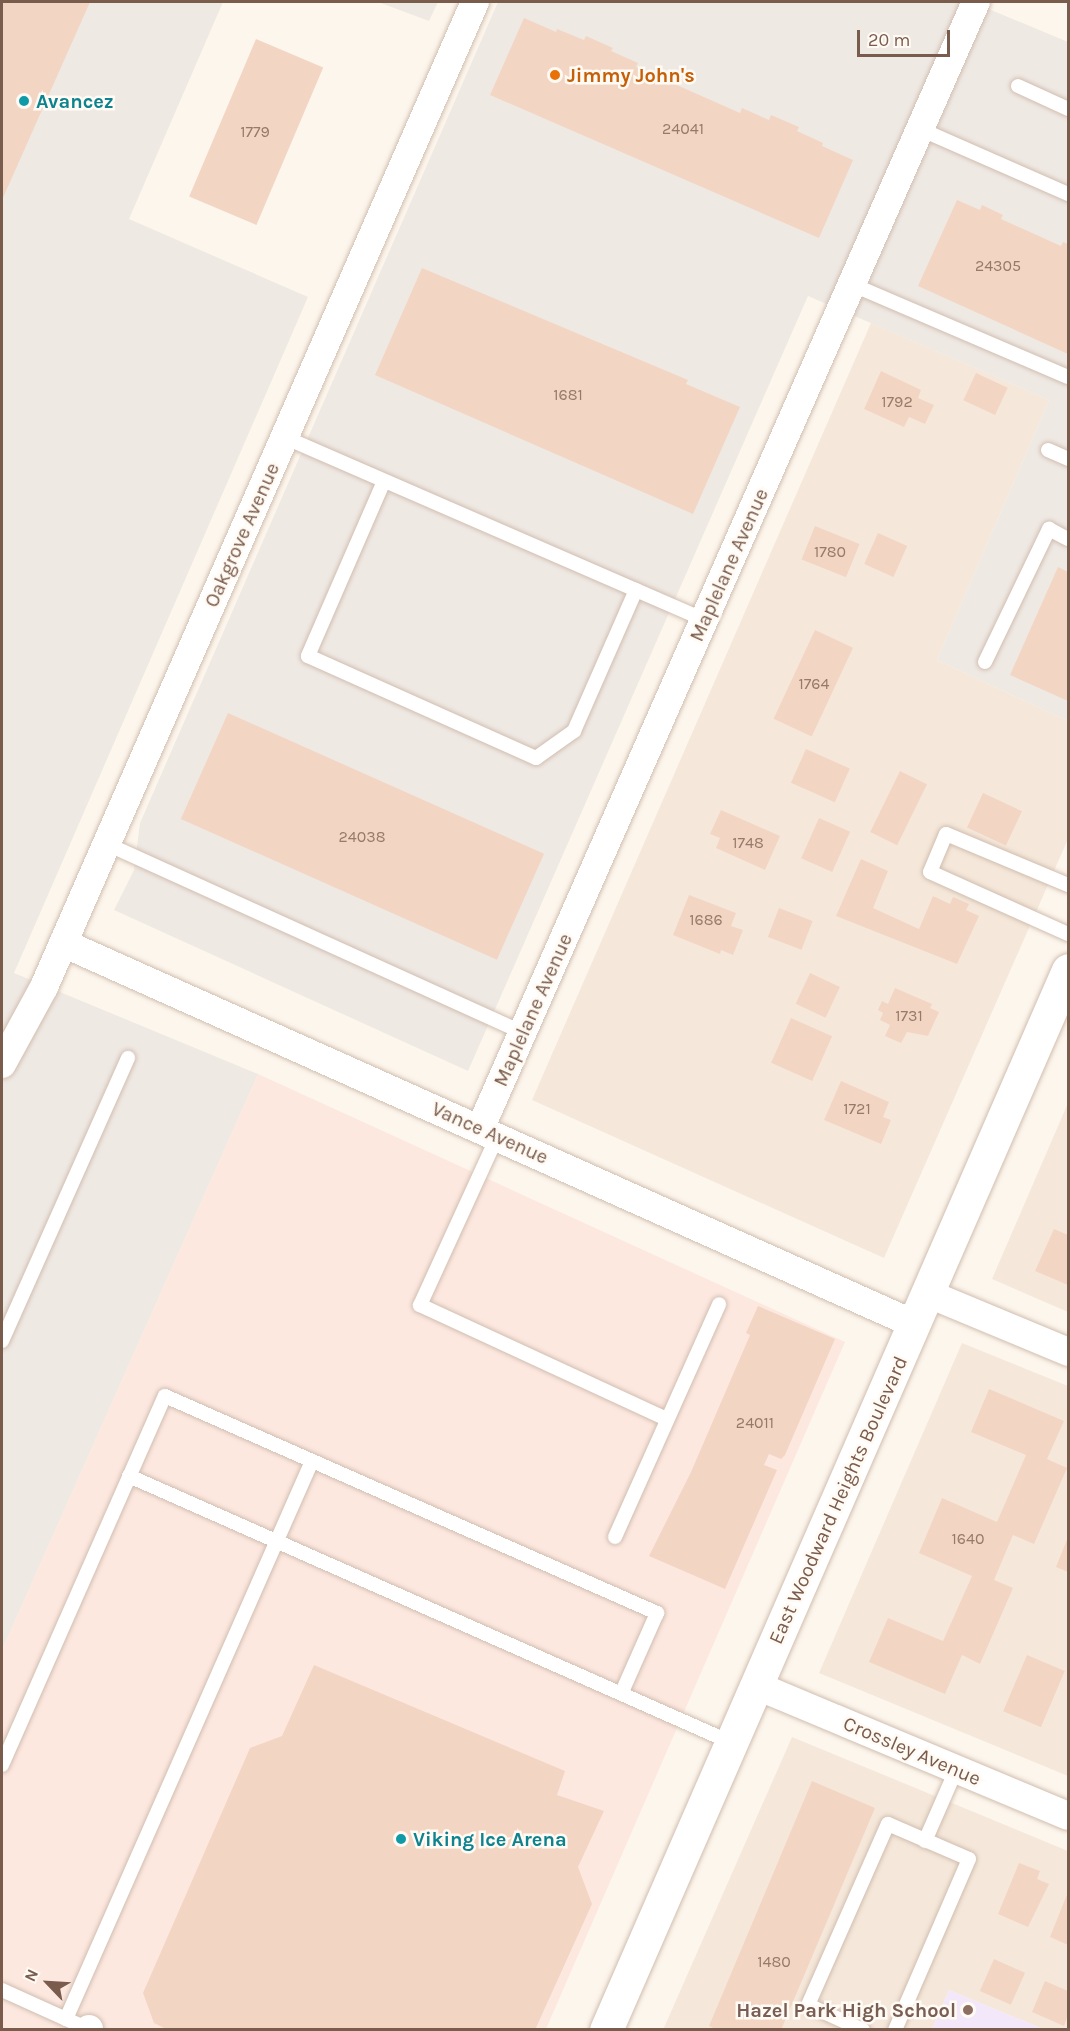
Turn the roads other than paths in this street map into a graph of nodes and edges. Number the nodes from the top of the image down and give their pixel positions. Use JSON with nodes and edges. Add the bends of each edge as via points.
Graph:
{"nodes":[{"id":1,"x":475,"y":2,"type":"edge"},
{"id":2,"x":976,"y":2,"type":"edge"},
{"id":3,"x":1018,"y":86,"type":"dead end"},
{"id":4,"x":1068,"y":109,"type":"edge"},
{"id":5,"x":920,"y":129,"type":"junction"},
{"id":6,"x":1068,"y":194,"type":"edge"},
{"id":7,"x":851,"y":284,"type":"junction"},
{"id":8,"x":1068,"y":377,"type":"edge"},
{"id":9,"x":284,"y":437,"type":"junction"},
{"id":10,"x":1048,"y":450,"type":"dead end"},
{"id":11,"x":1068,"y":459,"type":"edge"},
{"id":12,"x":384,"y":481,"type":"junction"},
{"id":13,"x":1068,"y":538,"type":"edge"},
{"id":14,"x":636,"y":590,"type":"junction"},
{"id":15,"x":704,"y":620,"type":"junction"},
{"id":16,"x":985,"y":663,"type":"dead end"},
{"id":17,"x":107,"y":844,"type":"junction"},
{"id":18,"x":1068,"y":885,"type":"edge"},
{"id":19,"x":1068,"y":934,"type":"edge"},
{"id":20,"x":63,"y":944,"type":"junction"},
{"id":21,"x":1068,"y":970,"type":"edge"},
{"id":22,"x":523,"y":1033,"type":"junction"},
{"id":23,"x":128,"y":1058,"type":"dead end"},
{"id":24,"x":2,"y":1064,"type":"edge"},
{"id":25,"x":489,"y":1133,"type":"junction"},
{"id":26,"x":929,"y":1294,"type":"junction"},
{"id":27,"x":719,"y":1304,"type":"dead end"},
{"id":28,"x":916,"y":1325,"type":"junction"},
{"id":29,"x":2,"y":1341,"type":"edge"},
{"id":30,"x":1068,"y":1352,"type":"edge"},
{"id":31,"x":668,"y":1419,"type":"junction"},
{"id":32,"x":312,"y":1461,"type":"junction"},
{"id":33,"x":129,"y":1476,"type":"junction"},
{"id":34,"x":615,"y":1537,"type":"dead end"},
{"id":35,"x":276,"y":1542,"type":"junction"},
{"id":36,"x":755,"y":1685,"type":"junction"},
{"id":37,"x":622,"y":1692,"type":"junction"},
{"id":38,"x":730,"y":1742,"type":"junction"},
{"id":39,"x":2,"y":1765,"type":"edge"},
{"id":40,"x":956,"y":1770,"type":"junction"},
{"id":41,"x":1068,"y":1816,"type":"edge"},
{"id":42,"x":925,"y":1841,"type":"junction"},
{"id":43,"x":2,"y":1990,"type":"edge"},
{"id":44,"x":84,"y":2027,"type":"edge"},
{"id":45,"x":606,"y":2030,"type":"edge"},
{"id":46,"x":863,"y":2030,"type":"edge"},
{"id":47,"x":895,"y":2030,"type":"edge"}],
"edges":[{"from":1,"to":9,"type":"street","name":"Oakgrove Avenue"},
{"from":2,"to":5,"type":"street","name":"Maplelane Avenue"},
{"from":3,"to":4,"type":"lane"},
{"from":5,"to":6,"type":"lane"},
{"from":5,"to":7,"type":"street","name":"Maplelane Avenue"},
{"from":7,"to":8,"type":"lane"},
{"from":7,"to":15,"type":"street","name":"Maplelane Avenue"},
{"from":9,"to":12,"type":"lane"},
{"from":9,"to":17,"type":"street","name":"Oakgrove Avenue"},
{"from":10,"to":11,"type":"lane"},
{"from":12,"to":14,"type":"lane"},
{"from":12,"to":14,"type":"lane","via":[[308,656],[536,758],[574,731]]},
{"from":13,"to":16,"type":"lane","via":[[1049,529]]},
{"from":14,"to":15,"type":"lane"},
{"from":15,"to":22,"type":"street","name":"Maplelane Avenue"},
{"from":17,"to":20,"type":"street","name":"Oakgrove Avenue"},
{"from":17,"to":22,"type":"lane"},
{"from":18,"to":19,"type":"lane","via":[[946,834],[930,872]]},
{"from":20,"to":24,"type":"street","name":"Oakgrove Avenue","via":[[36,1004]]},
{"from":20,"to":25,"type":"street","name":"Vance Avenue"},
{"from":21,"to":26,"type":"street","name":"East Woodward Heights Boulevard"},
{"from":22,"to":25,"type":"street","name":"Maplelane Avenue"},
{"from":23,"to":29,"type":"lane"},
{"from":25,"to":28,"type":"street","name":"Vance Avenue"},
{"from":25,"to":31,"type":"lane","name":"Maplelane Avenue","via":[[420,1305]]},
{"from":26,"to":28,"type":"street","name":"East Woodward Heights Boulevard"},
{"from":26,"to":30,"type":"street"},
{"from":27,"to":31,"type":"lane"},
{"from":28,"to":36,"type":"street","name":"East Woodward Heights Boulevard"},
{"from":31,"to":34,"type":"lane"},
{"from":32,"to":33,"type":"lane","via":[[165,1396]]},
{"from":32,"to":35,"type":"lane"},
{"from":32,"to":37,"type":"lane","via":[[657,1613]]},
{"from":33,"to":35,"type":"lane"},
{"from":33,"to":39,"type":"lane"},
{"from":35,"to":37,"type":"lane"},
{"from":35,"to":44,"type":"lane"},
{"from":36,"to":38,"type":"street","name":"East Woodward Heights Boulevard"},
{"from":36,"to":40,"type":"street","name":"Crossley Avenue"},
{"from":37,"to":38,"type":"lane"},
{"from":38,"to":45,"type":"street","name":"East Woodward Heights Boulevard"},
{"from":40,"to":41,"type":"street","name":"Crossley Avenue"},
{"from":40,"to":42,"type":"lane"},
{"from":42,"to":46,"type":"lane","via":[[888,1824],[808,2005]]},
{"from":42,"to":47,"type":"lane","via":[[969,1859]]},
{"from":43,"to":44,"type":"lane"}]}
